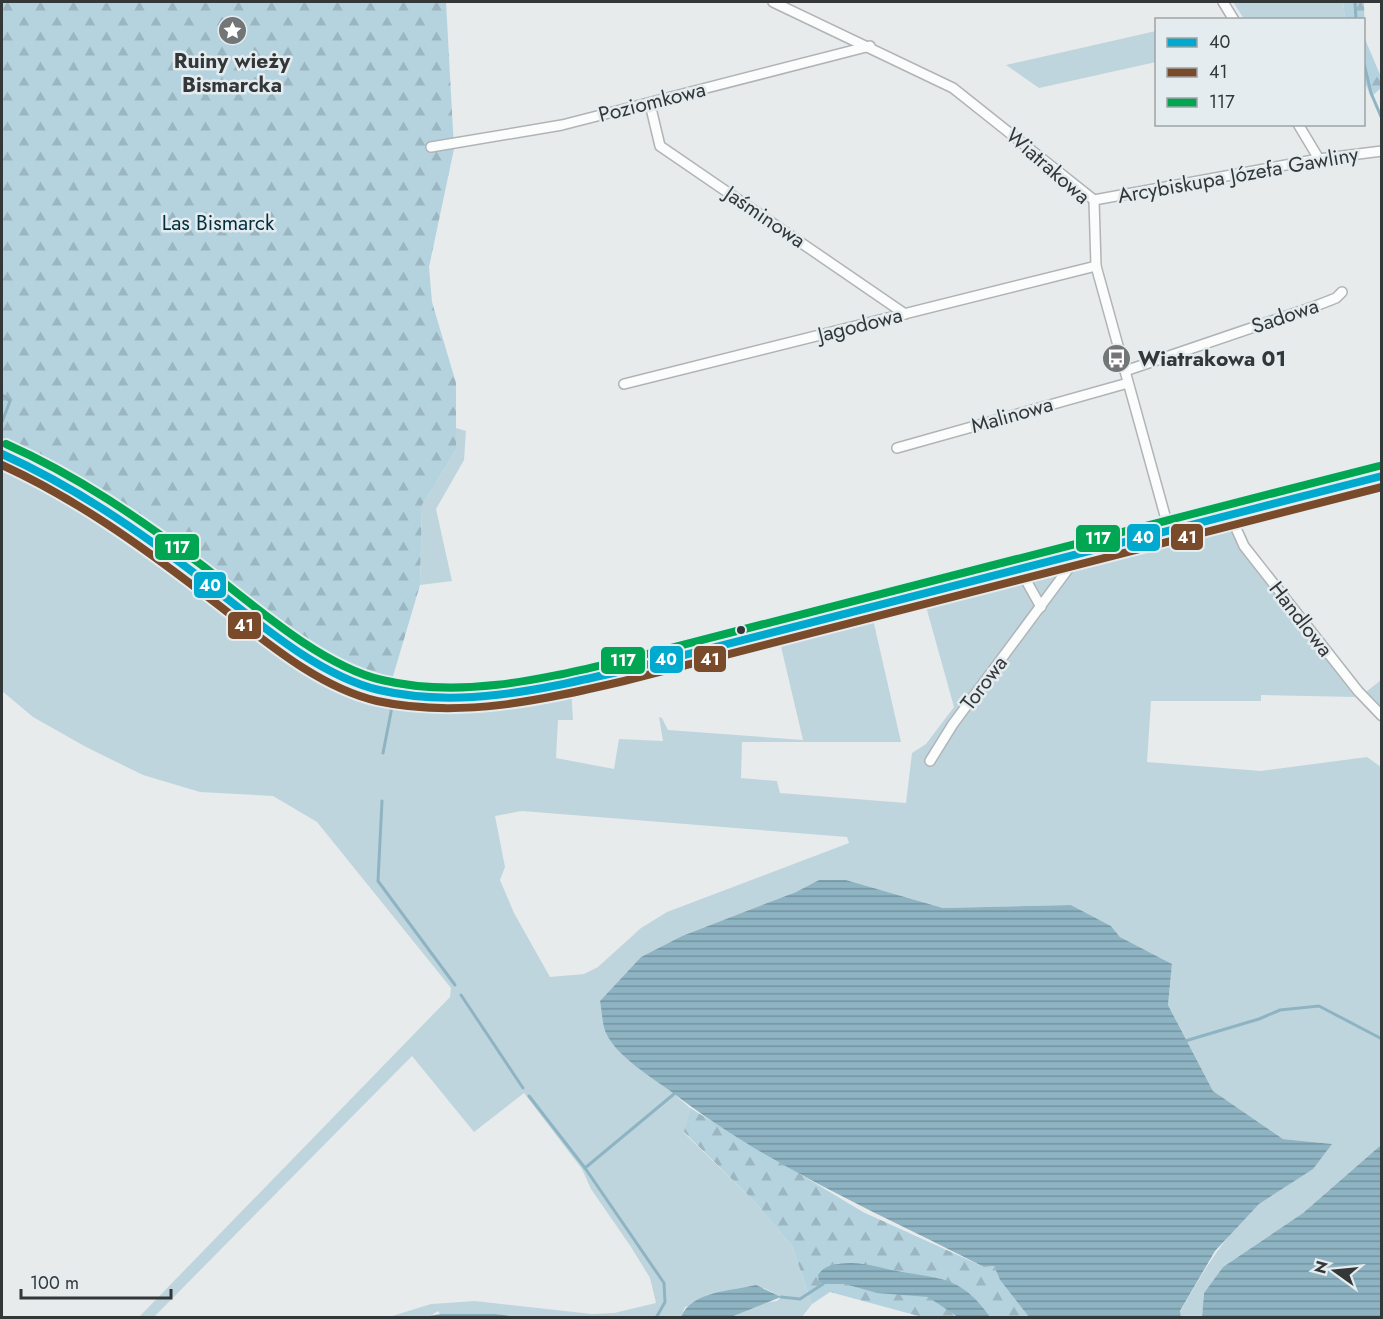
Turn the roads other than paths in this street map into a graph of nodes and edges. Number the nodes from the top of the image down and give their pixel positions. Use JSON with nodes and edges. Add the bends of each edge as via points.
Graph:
{"nodes":[{"id":1,"x":773,"y":2,"type":"edge"},
{"id":2,"x":1223,"y":2,"type":"edge"},
{"id":3,"x":1233,"y":18,"type":"edge"},
{"id":4,"x":870,"y":46,"type":"junction"},
{"id":5,"x":650,"y":104,"type":"junction"},
{"id":6,"x":1299,"y":126,"type":"edge"},
{"id":7,"x":431,"y":147,"type":"dead end"},
{"id":8,"x":1382,"y":151,"type":"edge"},
{"id":9,"x":1319,"y":159,"type":"junction"},
{"id":10,"x":1094,"y":200,"type":"junction"},
{"id":11,"x":1096,"y":266,"type":"junction"},
{"id":12,"x":1342,"y":292,"type":"dead end"},
{"id":13,"x":905,"y":314,"type":"junction"},
{"id":14,"x":1125,"y":371,"type":"junction"},
{"id":15,"x":1128,"y":383,"type":"junction"},
{"id":16,"x":624,"y":384,"type":"dead end"},
{"id":17,"x":897,"y":448,"type":"dead end"},
{"id":18,"x":2,"y":454,"type":"edge"},
{"id":19,"x":1382,"y":476,"type":"edge"},
{"id":20,"x":1230,"y":515,"type":"junction"},
{"id":21,"x":1169,"y":530,"type":"junction"},
{"id":22,"x":1080,"y":553,"type":"junction"},
{"id":23,"x":1019,"y":568,"type":"junction"},
{"id":24,"x":1041,"y":607,"type":"junction"},
{"id":25,"x":1382,"y":716,"type":"edge"},
{"id":26,"x":930,"y":761,"type":"dead end"}],
"edges":[{"from":1,"to":4,"type":"street","name":"Wiatrakowa"},
{"from":2,"to":3,"type":"street"},
{"from":4,"to":5,"type":"street","name":"Poziomkowa"},
{"from":4,"to":10,"type":"street","name":"Wiatrakowa","via":[[953,88]]},
{"from":5,"to":7,"type":"street","name":"Poziomkowa","via":[[562,125]]},
{"from":5,"to":13,"type":"street","name":"Jaśminowa","via":[[660,146]]},
{"from":6,"to":9,"type":"street"},
{"from":8,"to":9,"type":"street","name":"Arcybiskupa Józefa Gawliny"},
{"from":9,"to":10,"type":"street","name":"Arcybiskupa Józefa Gawliny"},
{"from":10,"to":11,"type":"street","name":"Wiatrakowa"},
{"from":11,"to":13,"type":"street","name":"Jagodowa"},
{"from":11,"to":14,"type":"street","name":"Wiatrakowa"},
{"from":12,"to":14,"type":"street","name":"Sadowa","via":[[1313,308]]},
{"from":13,"to":16,"type":"street","name":"Jagodowa"},
{"from":14,"to":15,"type":"street","name":"Wiatrakowa"},
{"from":15,"to":17,"type":"street","name":"Malinowa"},
{"from":15,"to":21,"type":"street","name":"Wiatrakowa"},
{"from":18,"to":23,"type":"street","via":[[37,468],[91,501],[329,669],[367,687],[401,695],[482,696],[591,678]]},
{"from":19,"to":20,"type":"street"},
{"from":20,"to":21,"type":"street"},
{"from":20,"to":25,"type":"street","name":"Handlowa","via":[[1244,546]]},
{"from":21,"to":22,"type":"street"},
{"from":22,"to":23,"type":"street"},
{"from":22,"to":24,"type":"street","name":"Torowa"},
{"from":23,"to":24,"type":"street"},
{"from":24,"to":26,"type":"street","name":"Torowa"}]}
